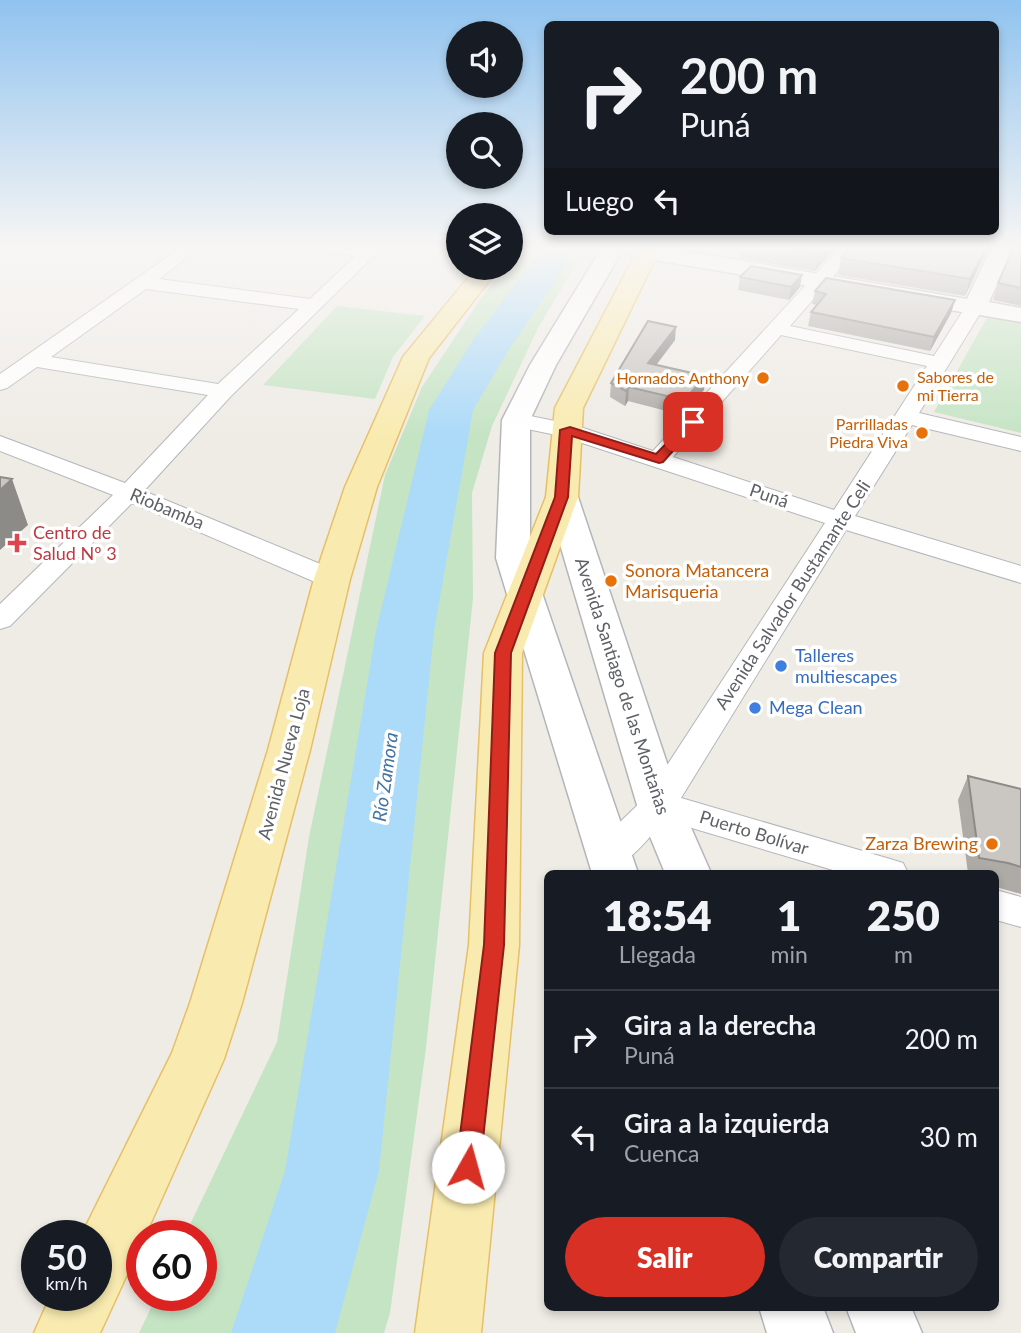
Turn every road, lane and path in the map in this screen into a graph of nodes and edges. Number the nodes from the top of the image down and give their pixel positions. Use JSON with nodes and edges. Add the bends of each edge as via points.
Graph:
{"nodes":[{"id":1,"x":103,"y":311,"type":"edge"},
{"id":2,"x":307,"y":311,"type":"edge"},
{"id":3,"x":451,"y":311,"type":"edge"},
{"id":4,"x":575,"y":311,"type":"edge"},
{"id":5,"x":614,"y":311,"type":"edge"},
{"id":6,"x":795,"y":311,"type":"edge"},
{"id":7,"x":972,"y":311,"type":"edge"},
{"id":8,"x":999,"y":311,"type":"edge"},
{"id":9,"x":1021,"y":315,"type":"edge"},
{"id":10,"x":779,"y":329,"type":"junction"},
{"id":11,"x":33,"y":360,"type":"junction"},
{"id":12,"x":940,"y":363,"type":"junction"},
{"id":13,"x":0,"y":384,"type":"edge"},
{"id":14,"x":223,"y":391,"type":"junction"},
{"id":15,"x":907,"y":417,"type":"junction"},
{"id":16,"x":516,"y":420,"type":"junction"},
{"id":17,"x":566,"y":430,"type":"junction"},
{"id":18,"x":0,"y":443,"type":"edge"},
{"id":19,"x":1021,"y":444,"type":"edge"},
{"id":20,"x":659,"y":459,"type":"junction"},
{"id":21,"x":130,"y":493,"type":"junction"},
{"id":22,"x":562,"y":497,"type":"junction"},
{"id":23,"x":840,"y":520,"type":"junction"},
{"id":24,"x":1021,"y":575,"type":"edge"},
{"id":25,"x":332,"y":579,"type":"junction"},
{"id":26,"x":524,"y":594,"type":"junction"},
{"id":27,"x":0,"y":620,"type":"edge"},
{"id":28,"x":659,"y":805,"type":"junction"},
{"id":29,"x":612,"y":865,"type":"edge"},
{"id":30,"x":687,"y":870,"type":"edge"},
{"id":31,"x":880,"y":870,"type":"edge"},
{"id":32,"x":999,"y":906,"type":"edge"},
{"id":33,"x":1021,"y":912,"type":"edge"},
{"id":34,"x":112,"y":1238,"type":"edge"},
{"id":35,"x":77,"y":1311,"type":"edge"},
{"id":36,"x":792,"y":1311,"type":"edge"},
{"id":37,"x":880,"y":1311,"type":"edge"},
{"id":38,"x":67,"y":1333,"type":"edge"},
{"id":39,"x":448,"y":1333,"type":"edge"},
{"id":40,"x":800,"y":1333,"type":"edge"},
{"id":41,"x":889,"y":1333,"type":"edge"}],
"edges":[{"from":1,"to":11,"type":"street"},
{"from":2,"to":14,"type":"street"},
{"from":3,"to":25,"type":"main road","name":"Avenida Nueva Loja","via":[[416,357],[361,487]]},
{"from":4,"to":16,"type":"main road"},
{"from":5,"to":17,"type":"main road","via":[[569,408]]},
{"from":6,"to":10,"type":"street"},
{"from":7,"to":12,"type":"street","name":"Avenida Salvador Bustamante Celi"},
{"from":8,"to":9,"type":"main road"},
{"from":10,"to":12,"type":"street"},
{"from":10,"to":20,"type":"street"},
{"from":11,"to":13,"type":"street"},
{"from":11,"to":14,"type":"street"},
{"from":12,"to":15,"type":"street","name":"Avenida Salvador Bustamante Celi"},
{"from":14,"to":21,"type":"street"},
{"from":15,"to":19,"type":"street"},
{"from":15,"to":23,"type":"street","name":"Avenida Salvador Bustamante Celi"},
{"from":16,"to":17,"type":"street","name":"Puná"},
{"from":16,"to":26,"type":"main road","via":[[513,558]]},
{"from":17,"to":20,"type":"street","name":"Puná"},
{"from":17,"to":22,"type":"main road"},
{"from":18,"to":21,"type":"street","name":"Riobamba"},
{"from":20,"to":23,"type":"street","name":"Puná"},
{"from":21,"to":25,"type":"street","name":"Riobamba"},
{"from":21,"to":27,"type":"street"},
{"from":22,"to":26,"type":"main road"},
{"from":22,"to":28,"type":"main road","name":"Avenida Santiago de las Montañas"},
{"from":23,"to":24,"type":"street","name":"Puná"},
{"from":23,"to":28,"type":"street","name":"Avenida Salvador Bustamante Celi"},
{"from":25,"to":34,"type":"main road","name":"Avenida Nueva Loja","via":[[289,750],[216,1003],[197,1059]]},
{"from":26,"to":29,"type":"main road"},
{"from":26,"to":39,"type":"main road","via":[[503,653],[494,945]]},
{"from":28,"to":29,"type":"street","name":"Avenida Salvador Bustamante Celi"},
{"from":28,"to":30,"type":"main road","name":"Avenida Santiago de las Montañas"},
{"from":28,"to":31,"type":"street","name":"Puerto Bolívar"},
{"from":32,"to":33,"type":"street"},
{"from":35,"to":38,"type":"main road"},
{"from":36,"to":40,"type":"main road"},
{"from":37,"to":41,"type":"main road"}]}
